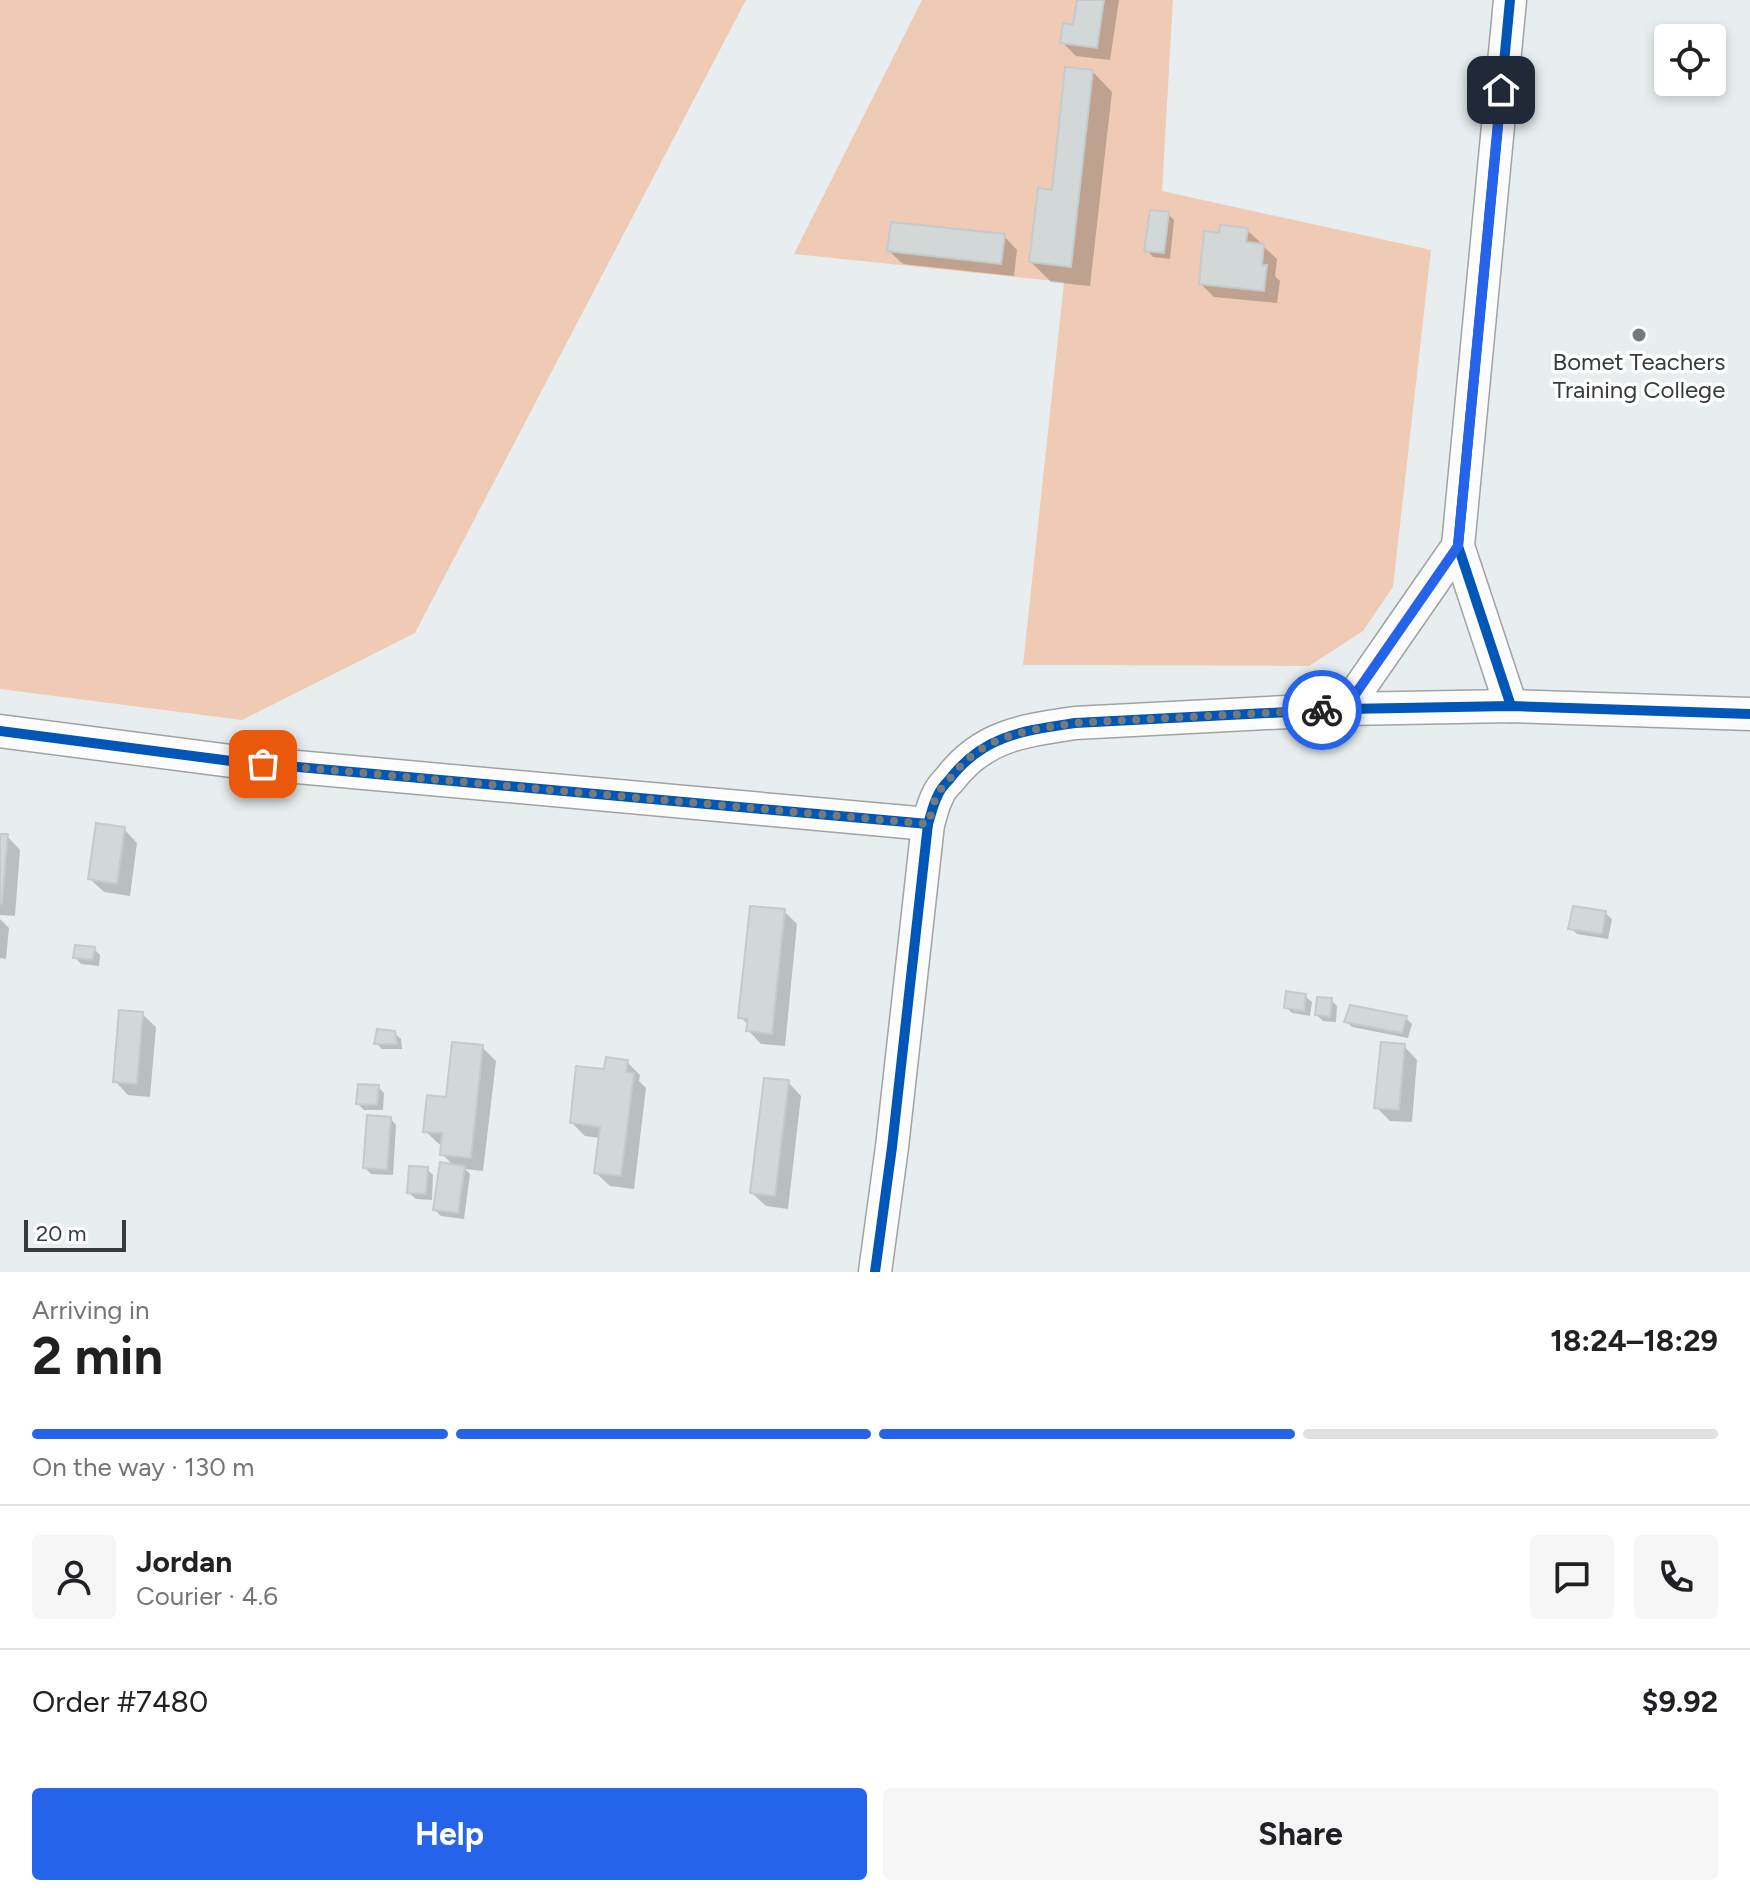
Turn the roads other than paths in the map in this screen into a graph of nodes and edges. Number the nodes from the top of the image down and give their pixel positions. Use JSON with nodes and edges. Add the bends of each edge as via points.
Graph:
{"nodes":[{"id":1,"x":1510,"y":0,"type":"edge"},
{"id":2,"x":1458,"y":546,"type":"junction"},
{"id":3,"x":1511,"y":706,"type":"junction"},
{"id":4,"x":1345,"y":709,"type":"junction"},
{"id":5,"x":1750,"y":714,"type":"edge"},
{"id":6,"x":0,"y":731,"type":"edge"},
{"id":7,"x":928,"y":824,"type":"junction"},
{"id":8,"x":875,"y":1272,"type":"edge"}],
"edges":[{"from":1,"to":2,"type":"street"},
{"from":2,"to":3,"type":"street"},
{"from":2,"to":4,"type":"street"},
{"from":3,"to":4,"type":"street"},
{"from":3,"to":5,"type":"street"},
{"from":4,"to":7,"type":"street","via":[[1075,723],[1002,738],[959,766],[938,794]]},
{"from":6,"to":7,"type":"street","via":[[231,761]]},
{"from":7,"to":8,"type":"street"}]}
